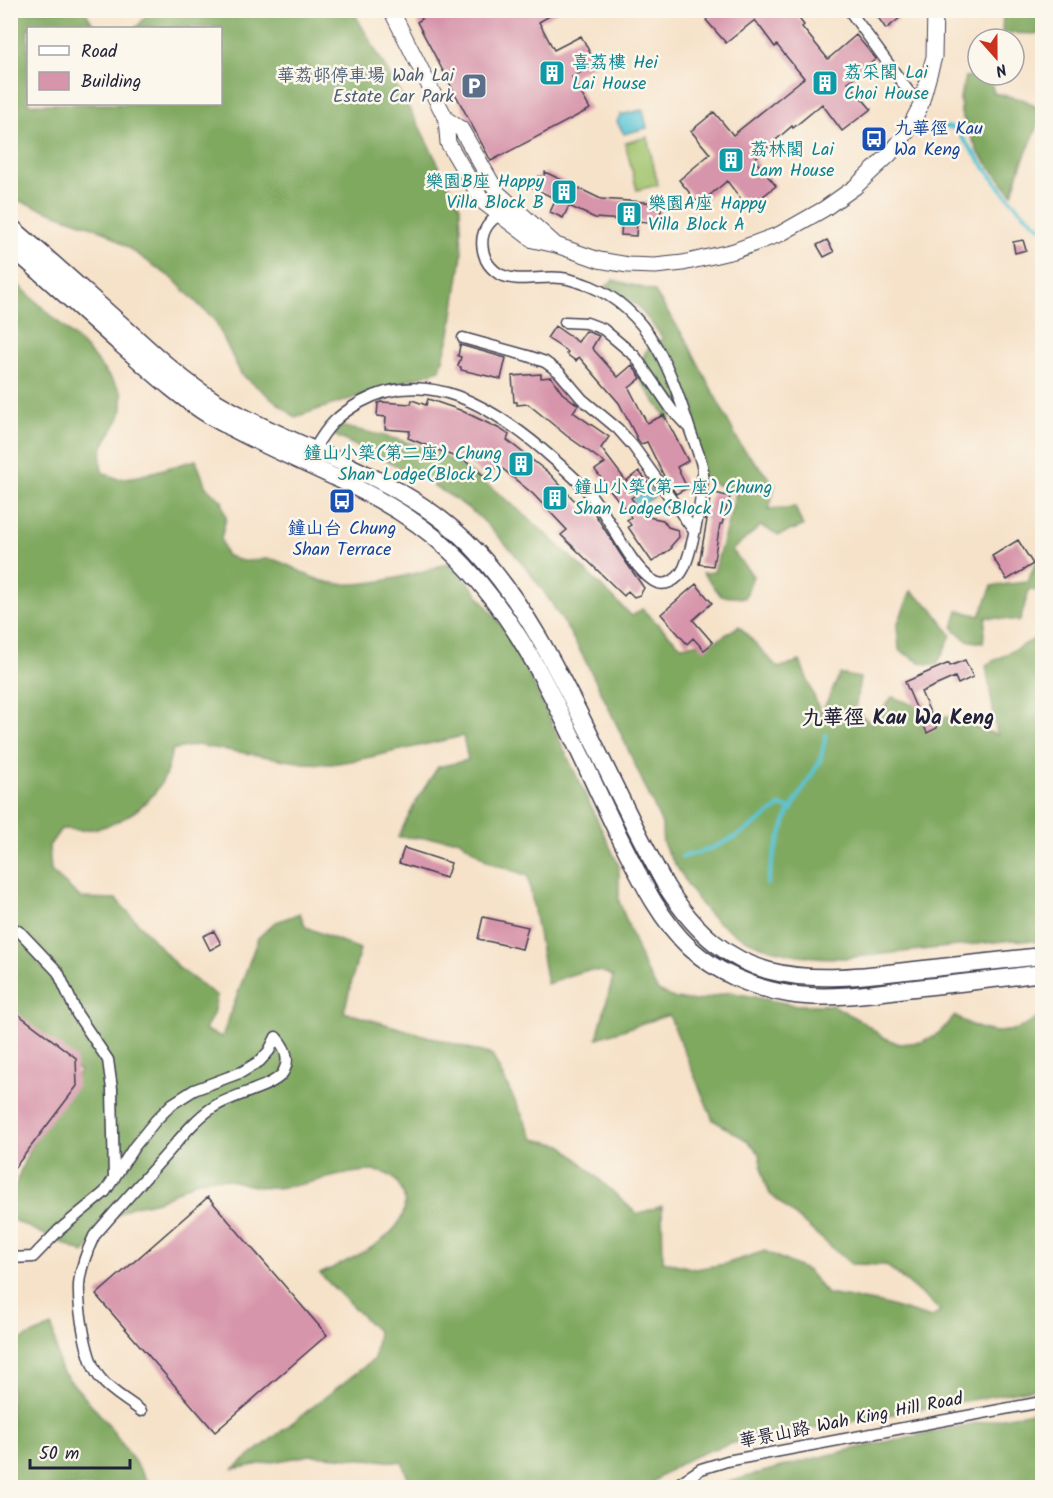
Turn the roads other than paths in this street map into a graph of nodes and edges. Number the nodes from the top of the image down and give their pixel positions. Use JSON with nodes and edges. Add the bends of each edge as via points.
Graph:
{"nodes":[{"id":1,"x":391,"y":10,"type":"edge"},
{"id":2,"x":849,"y":10,"type":"edge"},
{"id":3,"x":934,"y":10,"type":"edge"},
{"id":4,"x":909,"y":92,"type":"dead end"},
{"id":5,"x":446,"y":119,"type":"junction"},
{"id":6,"x":496,"y":192,"type":"junction"},
{"id":7,"x":514,"y":208,"type":"junction"},
{"id":8,"x":499,"y":215,"type":"junction"},
{"id":9,"x":10,"y":226,"type":"edge"},
{"id":10,"x":556,"y":244,"type":"junction"},
{"id":11,"x":10,"y":246,"type":"edge"},
{"id":12,"x":565,"y":322,"type":"dead end"},
{"id":13,"x":463,"y":338,"type":"dead end"},
{"id":14,"x":689,"y":428,"type":"junction"},
{"id":15,"x":314,"y":450,"type":"junction"},
{"id":16,"x":694,"y":531,"type":"junction"},
{"id":17,"x":10,"y":926,"type":"edge"},
{"id":18,"x":1042,"y":956,"type":"edge"},
{"id":19,"x":1042,"y":973,"type":"edge"},
{"id":20,"x":114,"y":1180,"type":"junction"},
{"id":21,"x":10,"y":1258,"type":"edge"},
{"id":22,"x":1042,"y":1402,"type":"edge"},
{"id":23,"x":141,"y":1411,"type":"dead end"},
{"id":24,"x":672,"y":1488,"type":"edge"}],
"edges":[{"from":1,"to":5,"type":"main road"},
{"from":2,"to":4,"type":"street"},
{"from":3,"to":10,"type":"main road","via":[[932,67],[920,107],[907,132],[875,169],[824,209],[762,241],[669,265],[613,263]]},
{"from":5,"to":6,"type":"main road","via":[[461,129]]},
{"from":5,"to":8,"type":"main road","via":[[448,143],[456,158],[483,202]]},
{"from":6,"to":7,"type":"main road"},
{"from":6,"to":8,"type":"main road"},
{"from":7,"to":8,"type":"street"},
{"from":7,"to":10,"type":"main road"},
{"from":8,"to":10,"type":"main road","via":[[532,240]]},
{"from":8,"to":14,"type":"street","via":[[488,225],[481,241],[490,267],[514,278],[561,278],[590,286],[630,310],[659,350]]},
{"from":9,"to":15,"type":"main road","via":[[184,379],[239,414]]},
{"from":11,"to":19,"type":"main road","via":[[197,408],[381,501],[453,553],[504,614],[534,662],[651,897],[679,936],[705,960],[766,989],[813,996],[878,993]]},
{"from":12,"to":14,"type":"street","via":[[603,329],[635,356]]},
{"from":13,"to":16,"type":"street","via":[[545,362],[559,372],[633,446]]},
{"from":14,"to":16,"type":"street","via":[[703,470]]},
{"from":15,"to":16,"type":"street","via":[[326,429],[344,412],[375,395],[399,388],[425,388],[483,407],[533,442],[590,494],[640,567],[658,584],[676,579],[682,571]]},
{"from":15,"to":18,"type":"main road","via":[[414,500],[459,534],[490,567],[550,656],[666,886],[689,920],[717,946],[764,969],[817,978]]},
{"from":17,"to":20,"type":"street","via":[[58,972],[77,1014],[108,1060]]},
{"from":20,"to":21,"type":"street","via":[[33,1257]]},
{"from":20,"to":23,"type":"street","via":[[134,1147],[172,1104],[260,1061],[276,1037],[283,1044],[287,1062],[279,1077],[231,1097],[190,1127],[94,1236],[86,1254],[79,1285],[86,1347],[101,1380]]},
{"from":22,"to":24,"type":"street","name":"華景山路 Wah King Hill Road","via":[[727,1461],[701,1469]]}]}
